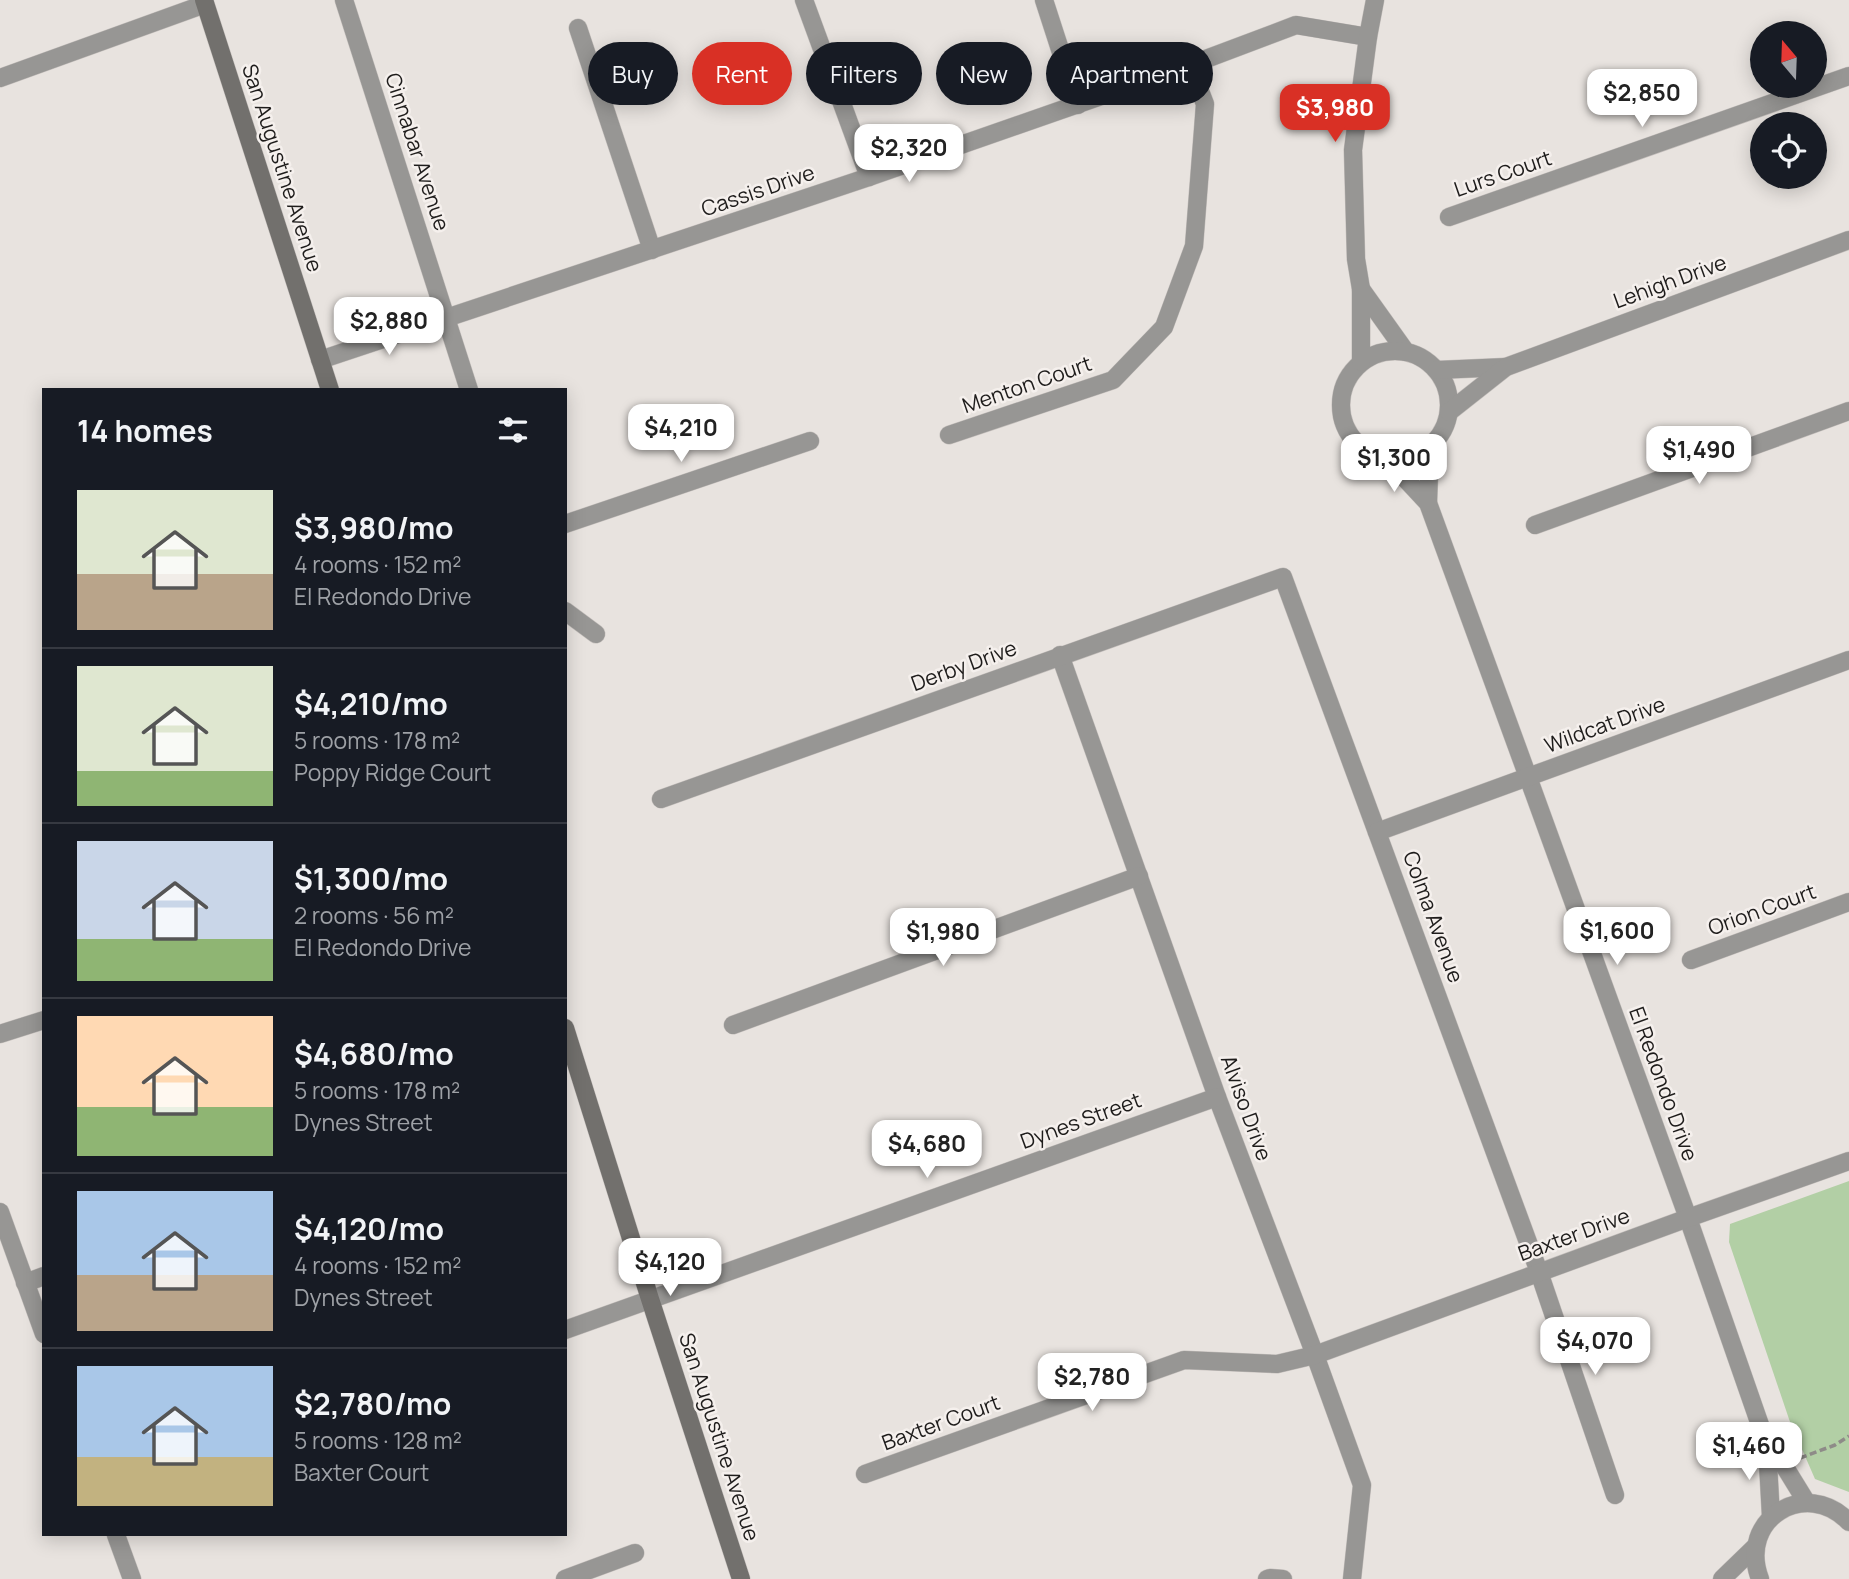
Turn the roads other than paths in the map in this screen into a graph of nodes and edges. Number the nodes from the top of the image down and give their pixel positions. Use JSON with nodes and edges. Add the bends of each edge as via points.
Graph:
{"nodes":[{"id":1,"x":344,"y":0,"type":"edge"},
{"id":2,"x":804,"y":0,"type":"edge"},
{"id":3,"x":1044,"y":0,"type":"edge"},
{"id":4,"x":1375,"y":0,"type":"edge"},
{"id":5,"x":204,"y":2,"type":"edge"},
{"id":6,"x":578,"y":28,"type":"dead end"},
{"id":7,"x":1368,"y":37,"type":"junction"},
{"id":8,"x":1058,"y":42,"type":"edge"},
{"id":9,"x":1213,"y":56,"type":"edge"},
{"id":10,"x":1849,"y":76,"type":"edge"},
{"id":11,"x":0,"y":78,"type":"edge"},
{"id":12,"x":1078,"y":105,"type":"edge"},
{"id":13,"x":1205,"y":105,"type":"edge"},
{"id":14,"x":869,"y":177,"type":"junction"},
{"id":15,"x":1448,"y":217,"type":"dead end"},
{"id":16,"x":1849,"y":240,"type":"edge"},
{"id":17,"x":652,"y":250,"type":"junction"},
{"id":18,"x":1361,"y":289,"type":"junction"},
{"id":19,"x":447,"y":319,"type":"junction"},
{"id":20,"x":1406,"y":352,"type":"junction"},
{"id":21,"x":320,"y":360,"type":"junction"},
{"id":22,"x":1361,"y":362,"type":"junction"},
{"id":23,"x":1506,"y":367,"type":"junction"},
{"id":24,"x":1437,"y":370,"type":"junction"},
{"id":25,"x":329,"y":388,"type":"edge"},
{"id":26,"x":469,"y":388,"type":"edge"},
{"id":27,"x":1849,"y":411,"type":"edge"},
{"id":28,"x":1449,"y":412,"type":"junction"},
{"id":29,"x":949,"y":435,"type":"dead end"},
{"id":30,"x":810,"y":441,"type":"dead end"},
{"id":31,"x":1430,"y":446,"type":"junction"},
{"id":32,"x":1387,"y":459,"type":"junction"},
{"id":33,"x":1428,"y":503,"type":"junction"},
{"id":34,"x":567,"y":523,"type":"edge"},
{"id":35,"x":1535,"y":525,"type":"dead end"},
{"id":36,"x":1283,"y":577,"type":"joint"},
{"id":37,"x":567,"y":612,"type":"edge"},
{"id":38,"x":596,"y":634,"type":"dead end"},
{"id":39,"x":1060,"y":655,"type":"junction"},
{"id":40,"x":1849,"y":660,"type":"edge"},
{"id":41,"x":1528,"y":777,"type":"junction"},
{"id":42,"x":661,"y":799,"type":"dead end"},
{"id":43,"x":1377,"y":832,"type":"junction"},
{"id":44,"x":1139,"y":876,"type":"junction"},
{"id":45,"x":1849,"y":902,"type":"edge"},
{"id":46,"x":1691,"y":960,"type":"dead end"},
{"id":47,"x":42,"y":1021,"type":"edge"},
{"id":48,"x":733,"y":1025,"type":"dead end"},
{"id":49,"x":0,"y":1034,"type":"edge"},
{"id":50,"x":567,"y":1034,"type":"edge"},
{"id":51,"x":1217,"y":1097,"type":"junction"},
{"id":52,"x":1849,"y":1161,"type":"edge"},
{"id":53,"x":0,"y":1212,"type":"edge"},
{"id":54,"x":1688,"y":1218,"type":"junction"},
{"id":55,"x":1539,"y":1272,"type":"junction"},
{"id":56,"x":42,"y":1277,"type":"edge"},
{"id":57,"x":25,"y":1283,"type":"junction"},
{"id":58,"x":650,"y":1298,"type":"junction"},
{"id":59,"x":42,"y":1329,"type":"edge"},
{"id":60,"x":567,"y":1329,"type":"edge"},
{"id":61,"x":1315,"y":1355,"type":"junction"},
{"id":62,"x":1767,"y":1445,"type":"junction"},
{"id":63,"x":865,"y":1474,"type":"dead end"},
{"id":64,"x":1615,"y":1495,"type":"dead end"},
{"id":65,"x":1807,"y":1503,"type":"junction"},
{"id":66,"x":1771,"y":1517,"type":"junction"},
{"id":67,"x":1847,"y":1517,"type":"edge"},
{"id":68,"x":116,"y":1536,"type":"edge"},
{"id":69,"x":1755,"y":1547,"type":"junction"},
{"id":70,"x":635,"y":1553,"type":"dead end"},
{"id":71,"x":132,"y":1579,"type":"edge"},
{"id":72,"x":565,"y":1579,"type":"edge"},
{"id":73,"x":741,"y":1579,"type":"edge"},
{"id":74,"x":1267,"y":1579,"type":"edge"},
{"id":75,"x":1283,"y":1579,"type":"edge"},
{"id":76,"x":1352,"y":1579,"type":"edge"},
{"id":77,"x":1722,"y":1579,"type":"edge"},
{"id":78,"x":1760,"y":1579,"type":"edge"}],
"edges":[{"from":1,"to":19,"type":"street","name":"Cinnabar Avenue"},
{"from":2,"to":14,"type":"street"},
{"from":3,"to":8,"type":"street"},
{"from":4,"to":7,"type":"street"},
{"from":5,"to":11,"type":"street"},
{"from":5,"to":21,"type":"street","name":"San Augustine Avenue"},
{"from":6,"to":17,"type":"street"},
{"from":7,"to":9,"type":"street","name":"Cassis Drive","via":[[1296,25]]},
{"from":7,"to":18,"type":"street","via":[[1353,150]]},
{"from":10,"to":15,"type":"street","name":"Lurs Court"},
{"from":12,"to":14,"type":"street","name":"Cassis Drive"},
{"from":13,"to":29,"type":"street","name":"Menton Court","via":[[1194,246],[1164,327],[1112,380]]},
{"from":14,"to":17,"type":"street","name":"Cassis Drive"},
{"from":16,"to":23,"type":"street","name":"Lehigh Drive"},
{"from":17,"to":19,"type":"street","name":"Cassis Drive"},
{"from":18,"to":20,"type":"street"},
{"from":18,"to":22,"type":"street"},
{"from":19,"to":21,"type":"street","name":"Cassis Drive"},
{"from":19,"to":26,"type":"street","name":"Cinnabar Avenue"},
{"from":20,"to":22,"type":"street","via":[[1374,354]]},
{"from":20,"to":24,"type":"street"},
{"from":21,"to":25,"type":"street","name":"San Augustine Avenue"},
{"from":22,"to":32,"type":"street","via":[[1348,376],[1340,410],[1355,443]]},
{"from":23,"to":24,"type":"street","name":"Lehigh Drive"},
{"from":23,"to":28,"type":"street","name":"Lehigh Drive"},
{"from":24,"to":28,"type":"street","via":[[1449,397]]},
{"from":27,"to":35,"type":"street"},
{"from":28,"to":31,"type":"street"},
{"from":30,"to":34,"type":"street"},
{"from":31,"to":32,"type":"street","via":[[1417,455]]},
{"from":31,"to":33,"type":"street","name":"El Redondo Drive"},
{"from":32,"to":33,"type":"street","name":"El Redondo Drive"},
{"from":33,"to":41,"type":"street","name":"El Redondo Drive"},
{"from":36,"to":39,"type":"street","name":"Derby Drive"},
{"from":36,"to":43,"type":"street","name":"Colma Avenue"},
{"from":37,"to":38,"type":"street"},
{"from":39,"to":42,"type":"street","name":"Derby Drive"},
{"from":39,"to":44,"type":"street","name":"Alviso Drive"},
{"from":40,"to":41,"type":"street","name":"Wildcat Drive"},
{"from":41,"to":43,"type":"street","name":"Wildcat Drive"},
{"from":41,"to":54,"type":"street","name":"El Redondo Drive"},
{"from":43,"to":55,"type":"street","name":"Colma Avenue"},
{"from":44,"to":48,"type":"street"},
{"from":44,"to":51,"type":"street","name":"Alviso Drive"},
{"from":45,"to":46,"type":"street","name":"Orion Court"},
{"from":47,"to":49,"type":"street"},
{"from":50,"to":58,"type":"street","name":"San Augustine Avenue"},
{"from":51,"to":58,"type":"street","name":"Dynes Street"},
{"from":51,"to":61,"type":"street","name":"Alviso Drive"},
{"from":52,"to":54,"type":"street","name":"Baxter Drive"},
{"from":53,"to":57,"type":"street"},
{"from":54,"to":55,"type":"street","name":"Baxter Drive"},
{"from":54,"to":62,"type":"street","name":"El Redondo Drive"},
{"from":55,"to":61,"type":"street","name":"Baxter Drive"},
{"from":55,"to":64,"type":"street","name":"Colma Avenue"},
{"from":56,"to":57,"type":"street"},
{"from":57,"to":59,"type":"street"},
{"from":58,"to":60,"type":"street","name":"Dynes Street"},
{"from":58,"to":73,"type":"street","name":"San Augustine Avenue"},
{"from":61,"to":63,"type":"street","name":"Baxter Court","via":[[1277,1364],[1184,1360]]},
{"from":61,"to":76,"type":"street","name":"Alviso Drive","via":[[1362,1485]]},
{"from":62,"to":65,"type":"street","name":"El Redondo Drive"},
{"from":62,"to":66,"type":"street","name":"El Redondo Drive"},
{"from":65,"to":66,"type":"street","via":[[1797,1503]]},
{"from":65,"to":67,"type":"street","via":[[1827,1506]]},
{"from":66,"to":69,"type":"street"},
{"from":68,"to":71,"type":"street"},
{"from":69,"to":77,"type":"street"},
{"from":69,"to":78,"type":"street"},
{"from":70,"to":72,"type":"street"},
{"from":74,"to":75,"type":"street"}]}
